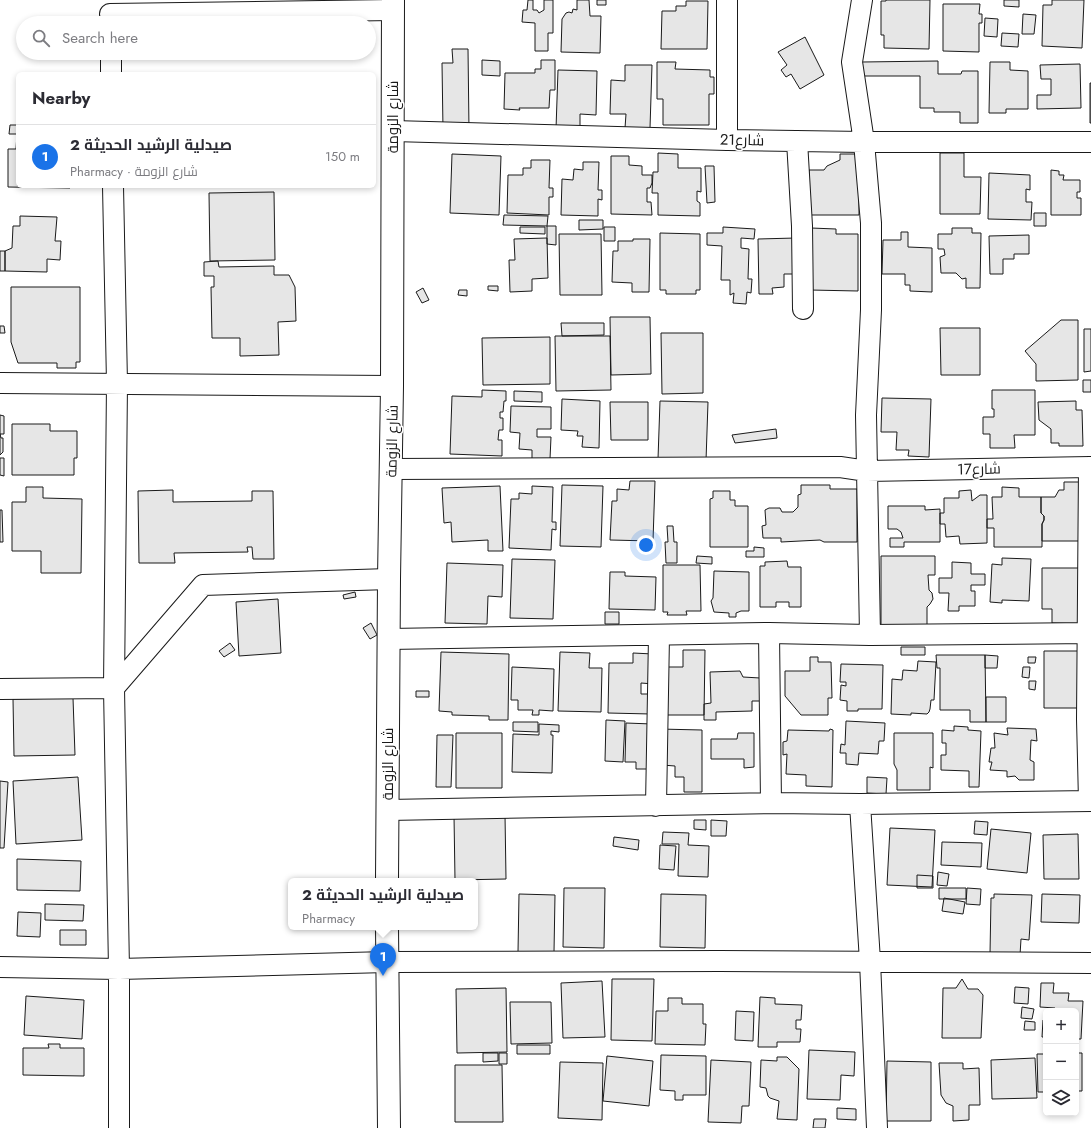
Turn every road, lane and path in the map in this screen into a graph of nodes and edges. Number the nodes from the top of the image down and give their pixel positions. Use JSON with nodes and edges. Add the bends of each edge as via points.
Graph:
{"nodes":[{"id":1,"x":727,"y":0,"type":"edge"},
{"id":2,"x":862,"y":0,"type":"edge"},
{"id":3,"x":393,"y":5,"type":"edge"},
{"id":4,"x":110,"y":12,"type":"edge"},
{"id":5,"x":111,"y":60,"type":"edge"},
{"id":6,"x":111,"y":72,"type":"edge"},
{"id":7,"x":393,"y":131,"type":"junction"},
{"id":8,"x":727,"y":140,"type":"junction"},
{"id":9,"x":797,"y":141,"type":"junction"},
{"id":10,"x":864,"y":142,"type":"junction"},
{"id":11,"x":1091,"y":142,"type":"edge"},
{"id":12,"x":113,"y":188,"type":"edge"},
{"id":13,"x":803,"y":309,"type":"dead end"},
{"id":14,"x":0,"y":383,"type":"edge"},
{"id":15,"x":117,"y":383,"type":"junction"},
{"id":16,"x":392,"y":386,"type":"junction"},
{"id":17,"x":1090,"y":467,"type":"edge"},
{"id":18,"x":391,"y":469,"type":"junction"},
{"id":19,"x":867,"y":470,"type":"junction"},
{"id":20,"x":389,"y":580,"type":"junction"},
{"id":21,"x":1089,"y":633,"type":"edge"},
{"id":22,"x":769,"y":634,"type":"junction"},
{"id":23,"x":870,"y":635,"type":"junction"},
{"id":24,"x":659,"y":636,"type":"junction"},
{"id":25,"x":389,"y":639,"type":"junction"},
{"id":26,"x":0,"y":688,"type":"edge"},
{"id":27,"x":114,"y":688,"type":"junction"},
{"id":28,"x":1090,"y":801,"type":"edge"},
{"id":29,"x":771,"y":803,"type":"junction"},
{"id":30,"x":860,"y":804,"type":"junction"},
{"id":31,"x":656,"y":806,"type":"junction"},
{"id":32,"x":388,"y":810,"type":"junction"},
{"id":33,"x":387,"y":878,"type":"edge"},
{"id":34,"x":387,"y":930,"type":"edge"},
{"id":35,"x":870,"y":961,"type":"junction"},
{"id":36,"x":387,"y":962,"type":"junction"},
{"id":37,"x":1091,"y":963,"type":"edge"},
{"id":38,"x":0,"y":967,"type":"edge"},
{"id":39,"x":118,"y":969,"type":"junction"},
{"id":40,"x":119,"y":1128,"type":"edge"},
{"id":41,"x":389,"y":1128,"type":"edge"},
{"id":42,"x":877,"y":1128,"type":"edge"}],
"edges":[{"from":1,"to":8,"type":"street"},
{"from":2,"to":10,"type":"street","via":[[852,62]]},
{"from":3,"to":4,"type":"street"},
{"from":3,"to":7,"type":"street","name":"شارع الزومة"},
{"from":5,"to":6,"type":"street"},
{"from":7,"to":8,"type":"street","name":"شارع21"},
{"from":7,"to":16,"type":"street","name":"شارع الزومة"},
{"from":8,"to":9,"type":"street","name":"شارع21"},
{"from":9,"to":10,"type":"street","name":"شارع21"},
{"from":9,"to":13,"type":"street"},
{"from":10,"to":11,"type":"street","name":"شارع21"},
{"from":10,"to":19,"type":"street","via":[[871,223]]},
{"from":12,"to":15,"type":"street"},
{"from":14,"to":15,"type":"street"},
{"from":15,"to":16,"type":"street"},
{"from":15,"to":27,"type":"street"},
{"from":16,"to":18,"type":"street","name":"شارع الزومة"},
{"from":17,"to":19,"type":"street","name":"شارع17"},
{"from":17,"to":21,"type":"street"},
{"from":18,"to":19,"type":"street","name":"شارع17","via":[[840,467]]},
{"from":18,"to":20,"type":"street","name":"شارع الزومة"},
{"from":19,"to":23,"type":"street"},
{"from":20,"to":25,"type":"street","name":"شارع الزومة"},
{"from":20,"to":27,"type":"street","via":[[203,585]]},
{"from":21,"to":23,"type":"street"},
{"from":21,"to":28,"type":"street","via":[[1087,718]]},
{"from":22,"to":23,"type":"street"},
{"from":22,"to":24,"type":"street"},
{"from":22,"to":29,"type":"street"},
{"from":24,"to":25,"type":"street"},
{"from":24,"to":31,"type":"street"},
{"from":25,"to":32,"type":"street","name":"شارع الزومة"},
{"from":26,"to":27,"type":"street"},
{"from":27,"to":39,"type":"street"},
{"from":28,"to":30,"type":"street"},
{"from":29,"to":30,"type":"street"},
{"from":29,"to":31,"type":"street"},
{"from":30,"to":35,"type":"street"},
{"from":31,"to":32,"type":"street"},
{"from":32,"to":33,"type":"street","name":"شارع الزومة"},
{"from":34,"to":36,"type":"street"},
{"from":35,"to":36,"type":"street"},
{"from":35,"to":37,"type":"street"},
{"from":35,"to":42,"type":"street"},
{"from":36,"to":39,"type":"street"},
{"from":36,"to":41,"type":"street"},
{"from":38,"to":39,"type":"street"},
{"from":39,"to":40,"type":"street"}]}
